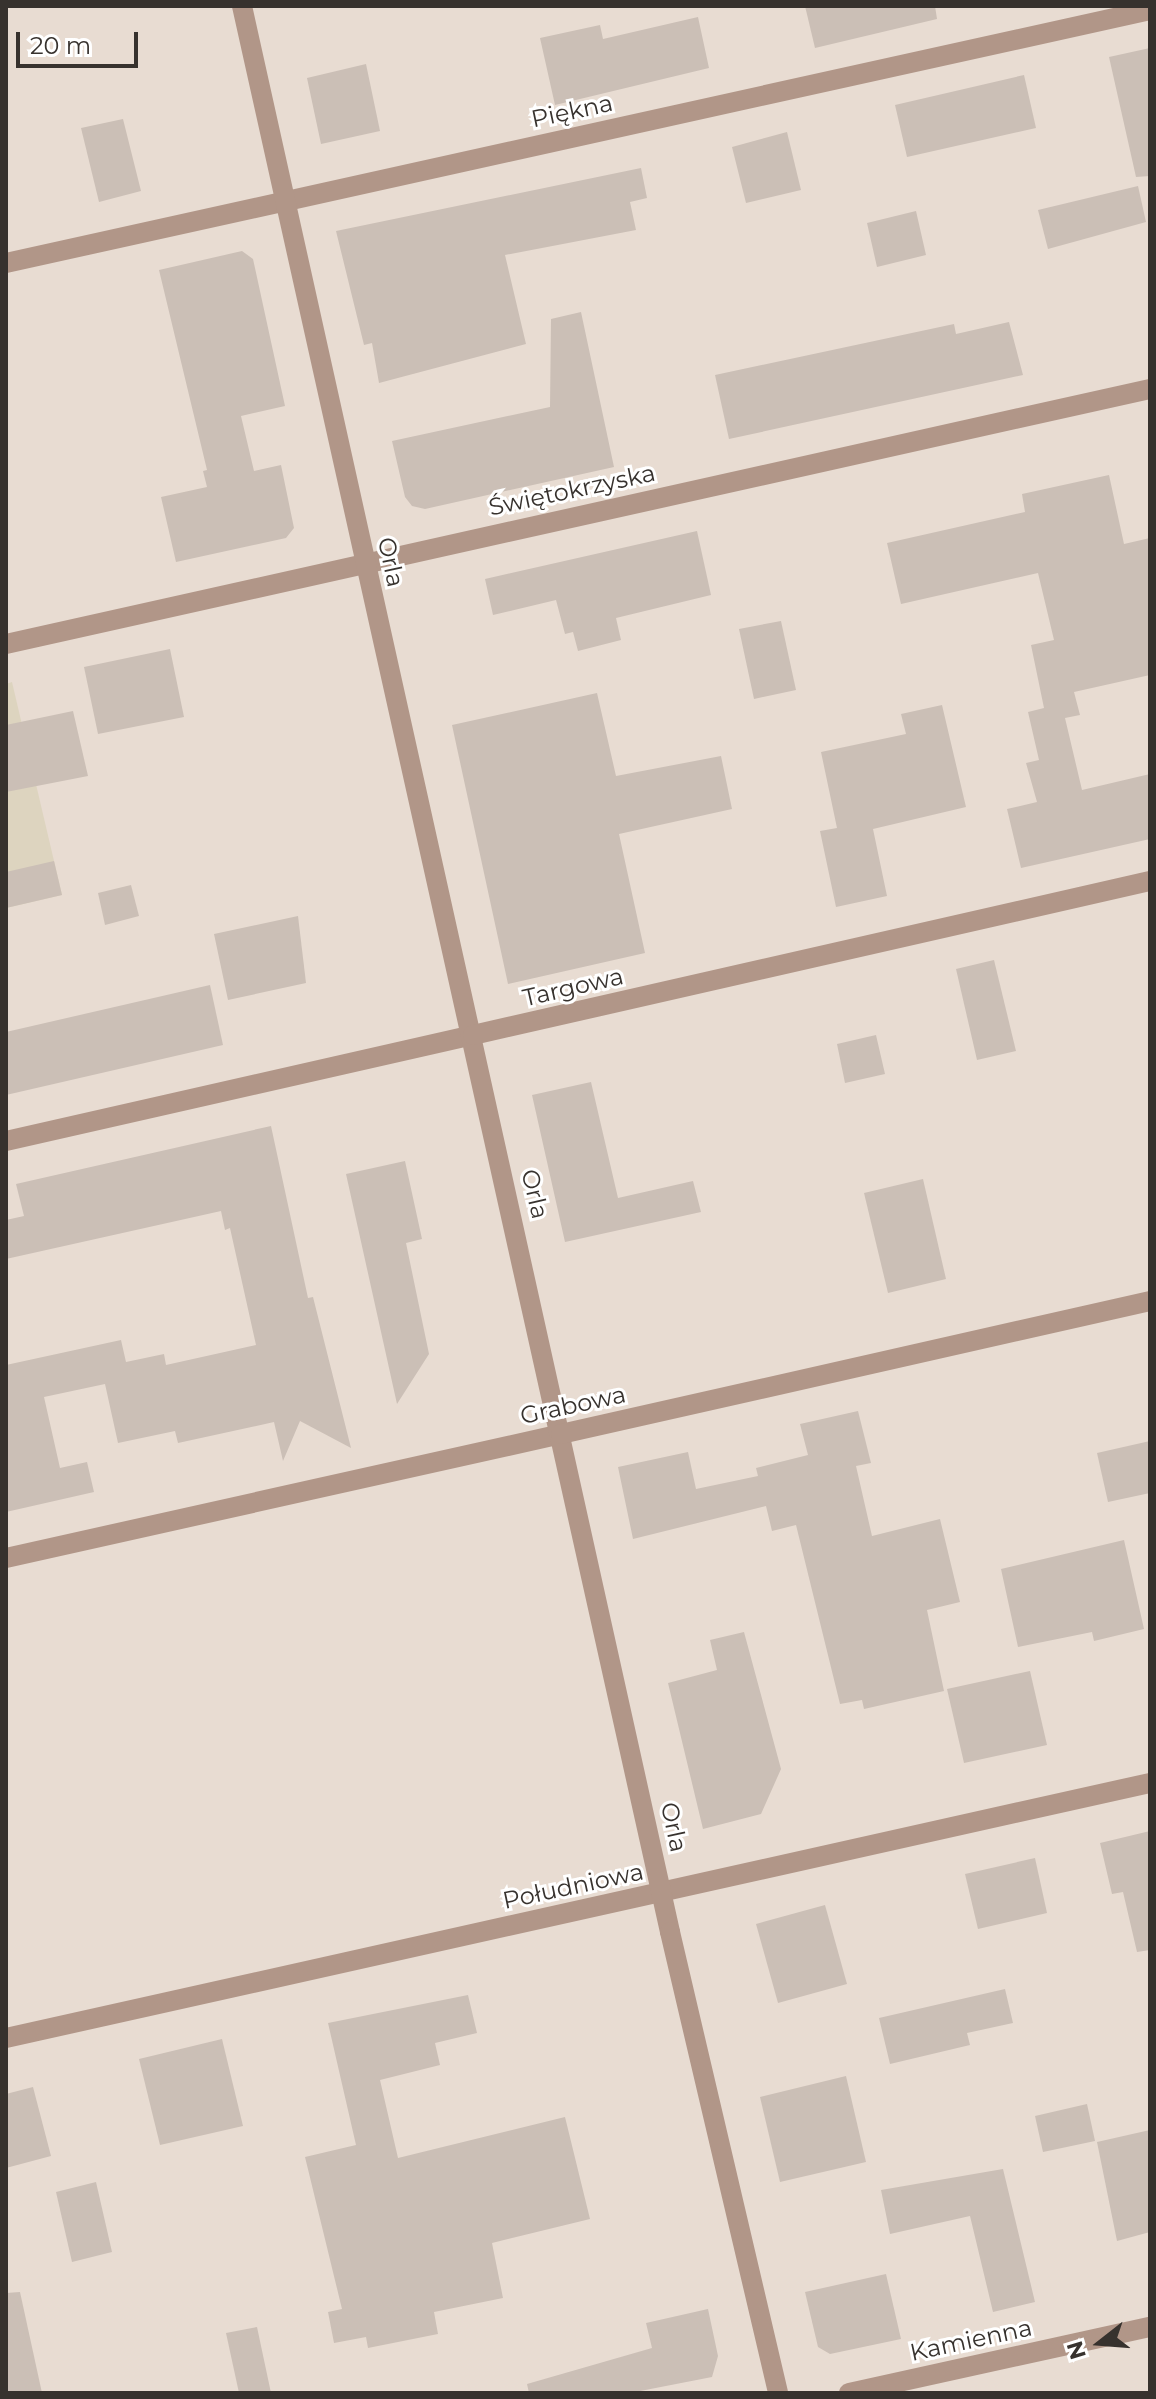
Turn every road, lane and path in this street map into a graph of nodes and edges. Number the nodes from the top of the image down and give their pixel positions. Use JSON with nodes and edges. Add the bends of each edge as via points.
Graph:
{"nodes":[{"id":1,"x":242,"y":6,"type":"edge"},
{"id":2,"x":1150,"y":10,"type":"edge"},
{"id":3,"x":288,"y":201,"type":"junction"},
{"id":4,"x":6,"y":263,"type":"edge"},
{"id":5,"x":1150,"y":389,"type":"edge"},
{"id":6,"x":364,"y":562,"type":"junction"},
{"id":7,"x":6,"y":644,"type":"edge"},
{"id":8,"x":1150,"y":881,"type":"edge"},
{"id":9,"x":473,"y":1035,"type":"junction"},
{"id":10,"x":6,"y":1141,"type":"edge"},
{"id":11,"x":1150,"y":1301,"type":"edge"},
{"id":12,"x":561,"y":1434,"type":"junction"},
{"id":13,"x":6,"y":1558,"type":"edge"},
{"id":14,"x":1150,"y":1783,"type":"edge"},
{"id":15,"x":662,"y":1893,"type":"junction"},
{"id":16,"x":6,"y":2038,"type":"edge"},
{"id":17,"x":1150,"y":2327,"type":"edge"},
{"id":18,"x":778,"y":2393,"type":"edge"},
{"id":19,"x":849,"y":2393,"type":"edge"}],
"edges":[{"from":1,"to":3,"type":"street","name":"Orla"},
{"from":2,"to":3,"type":"street","name":"Piękna"},
{"from":3,"to":4,"type":"street","name":"Piękna"},
{"from":3,"to":6,"type":"street","name":"Orla"},
{"from":5,"to":6,"type":"street","name":"Świętokrzyska"},
{"from":6,"to":7,"type":"street","name":"Świętokrzyska"},
{"from":6,"to":9,"type":"street","name":"Orla"},
{"from":8,"to":9,"type":"street","name":"Targowa"},
{"from":9,"to":10,"type":"street","name":"Targowa"},
{"from":9,"to":12,"type":"street","name":"Orla"},
{"from":11,"to":12,"type":"street","name":"Grabowa"},
{"from":12,"to":13,"type":"street","name":"Grabowa"},
{"from":12,"to":15,"type":"street","name":"Orla"},
{"from":14,"to":15,"type":"street","name":"Południowa"},
{"from":15,"to":16,"type":"street","name":"Południowa"},
{"from":15,"to":18,"type":"street","name":"Orla"},
{"from":17,"to":19,"type":"street","name":"Kamienna"}]}
